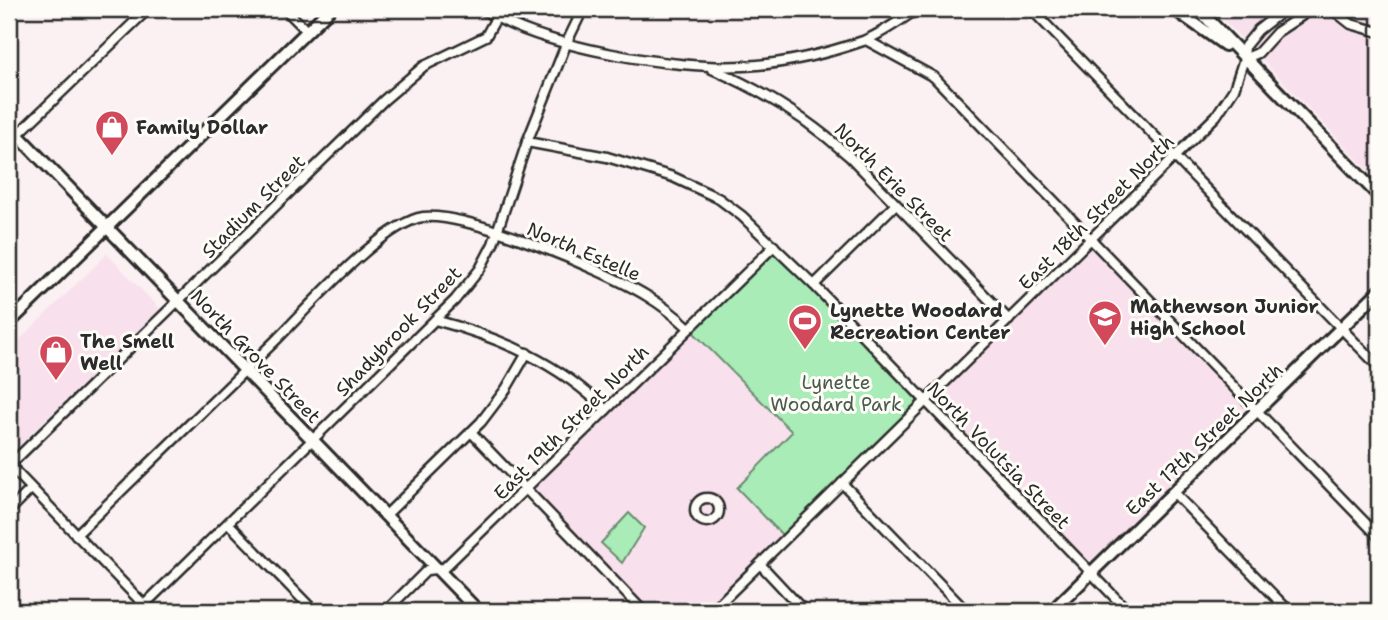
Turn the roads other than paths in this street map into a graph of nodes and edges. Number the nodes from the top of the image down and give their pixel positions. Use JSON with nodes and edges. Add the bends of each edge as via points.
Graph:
{"nodes":[{"id":1,"x":15,"y":9,"type":"edge"},
{"id":2,"x":148,"y":9,"type":"edge"},
{"id":3,"x":285,"y":9,"type":"edge"},
{"id":4,"x":330,"y":9,"type":"edge"},
{"id":5,"x":482,"y":9,"type":"edge"},
{"id":6,"x":583,"y":9,"type":"edge"},
{"id":7,"x":918,"y":9,"type":"edge"},
{"id":8,"x":1031,"y":9,"type":"edge"},
{"id":9,"x":1174,"y":9,"type":"edge"},
{"id":10,"x":1198,"y":9,"type":"edge"},
{"id":11,"x":1285,"y":9,"type":"edge"},
{"id":12,"x":1312,"y":9,"type":"edge"},
{"id":13,"x":1332,"y":9,"type":"edge"},
{"id":14,"x":9,"y":15,"type":"edge"},
{"id":15,"x":496,"y":18,"type":"junction"},
{"id":16,"x":307,"y":31,"type":"junction"},
{"id":17,"x":1379,"y":32,"type":"edge"},
{"id":18,"x":866,"y":40,"type":"junction"},
{"id":19,"x":567,"y":42,"type":"junction"},
{"id":20,"x":1244,"y":59,"type":"junction"},
{"id":21,"x":706,"y":66,"type":"junction"},
{"id":22,"x":9,"y":126,"type":"edge"},
{"id":23,"x":17,"y":135,"type":"junction"},
{"id":24,"x":527,"y":142,"type":"junction"},
{"id":25,"x":1175,"y":157,"type":"junction"},
{"id":26,"x":1379,"y":196,"type":"edge"},
{"id":27,"x":895,"y":205,"type":"junction"},
{"id":28,"x":107,"y":227,"type":"junction"},
{"id":29,"x":497,"y":232,"type":"junction"},
{"id":30,"x":1092,"y":238,"type":"junction"},
{"id":31,"x":774,"y":246,"type":"junction"},
{"id":32,"x":814,"y":285,"type":"junction"},
{"id":33,"x":1379,"y":291,"type":"edge"},
{"id":34,"x":179,"y":301,"type":"junction"},
{"id":35,"x":435,"y":320,"type":"junction"},
{"id":36,"x":1009,"y":320,"type":"junction"},
{"id":37,"x":9,"y":323,"type":"edge"},
{"id":38,"x":689,"y":328,"type":"junction"},
{"id":39,"x":1341,"y":328,"type":"junction"},
{"id":40,"x":527,"y":353,"type":"junction"},
{"id":41,"x":1379,"y":367,"type":"edge"},
{"id":42,"x":245,"y":370,"type":"junction"},
{"id":43,"x":926,"y":401,"type":"junction"},
{"id":44,"x":606,"y":410,"type":"junction"},
{"id":45,"x":1258,"y":410,"type":"junction"},
{"id":46,"x":471,"y":432,"type":"junction"},
{"id":47,"x":313,"y":441,"type":"junction"},
{"id":48,"x":842,"y":483,"type":"junction"},
{"id":49,"x":31,"y":489,"type":"junction"},
{"id":50,"x":526,"y":489,"type":"junction"},
{"id":51,"x":1174,"y":493,"type":"junction"},
{"id":52,"x":9,"y":511,"type":"edge"},
{"id":53,"x":385,"y":516,"type":"junction"},
{"id":54,"x":229,"y":524,"type":"junction"},
{"id":55,"x":76,"y":535,"type":"junction"},
{"id":56,"x":1379,"y":537,"type":"edge"},
{"id":57,"x":760,"y":564,"type":"junction"},
{"id":58,"x":437,"y":569,"type":"junction"},
{"id":59,"x":1091,"y":573,"type":"junction"},
{"id":60,"x":144,"y":609,"type":"edge"},
{"id":61,"x":314,"y":611,"type":"edge"},
{"id":62,"x":386,"y":611,"type":"edge"},
{"id":63,"x":478,"y":611,"type":"edge"},
{"id":64,"x":643,"y":611,"type":"edge"},
{"id":65,"x":712,"y":611,"type":"edge"},
{"id":66,"x":804,"y":611,"type":"edge"},
{"id":67,"x":966,"y":611,"type":"edge"},
{"id":68,"x":1052,"y":611,"type":"edge"},
{"id":69,"x":1128,"y":611,"type":"edge"},
{"id":70,"x":1289,"y":611,"type":"edge"}],
"edges":[{"from":1,"to":14,"type":"street"},
{"from":2,"to":23,"type":"street"},
{"from":3,"to":16,"type":"street"},
{"from":4,"to":16,"type":"street"},
{"from":5,"to":15,"type":"street"},
{"from":6,"to":19,"type":"street","name":"Shadybrook Street"},
{"from":7,"to":18,"type":"street"},
{"from":8,"to":25,"type":"street"},
{"from":9,"to":20,"type":"street"},
{"from":10,"to":20,"type":"street"},
{"from":11,"to":20,"type":"street","name":"East 18th Street North","via":[[1258,30],[1245,46]]},
{"from":12,"to":20,"type":"street"},
{"from":13,"to":17,"type":"street","via":[[1351,24]]},
{"from":15,"to":19,"type":"street"},
{"from":15,"to":34,"type":"street","name":"Stadium Street","via":[[486,36],[424,66],[384,100]]},
{"from":16,"to":28,"type":"street"},
{"from":18,"to":21,"type":"street","via":[[789,61]]},
{"from":18,"to":30,"type":"street","via":[[934,77]]},
{"from":19,"to":21,"type":"street","via":[[614,54]]},
{"from":19,"to":24,"type":"street","name":"Shadybrook Street"},
{"from":20,"to":25,"type":"street","name":"East 18th Street North","via":[[1234,89],[1216,116]]},
{"from":20,"to":26,"type":"street"},
{"from":21,"to":27,"type":"street","name":"North Erie Street","via":[[796,113],[850,157]]},
{"from":22,"to":23,"type":"street","name":"North Grove Street"},
{"from":23,"to":28,"type":"street","name":"North Grove Street"},
{"from":24,"to":29,"type":"street","name":"Shadybrook Street"},
{"from":24,"to":31,"type":"street","name":"North Volutsia Street","via":[[607,157],[673,177],[718,198]]},
{"from":25,"to":30,"type":"street","name":"East 18th Street North"},
{"from":25,"to":39,"type":"street"},
{"from":27,"to":32,"type":"street"},
{"from":27,"to":36,"type":"street","name":"North Erie Street"},
{"from":28,"to":34,"type":"street","name":"North Grove Street"},
{"from":28,"to":37,"type":"street"},
{"from":29,"to":35,"type":"street","name":"Shadybrook Street","via":[[480,269]]},
{"from":29,"to":38,"type":"street","name":"North Estelle","via":[[619,280],[668,309]]},
{"from":29,"to":42,"type":"street","name":"North Estelle","via":[[439,216],[402,223],[380,238]]},
{"from":30,"to":36,"type":"street","name":"East 18th Street North"},
{"from":30,"to":45,"type":"street"},
{"from":31,"to":32,"type":"street","name":"North Volutsia Street"},
{"from":31,"to":38,"type":"street","name":"East 19th Street North"},
{"from":32,"to":43,"type":"street","name":"North Volutsia Street"},
{"from":33,"to":39,"type":"street","name":"East 17th Street North"},
{"from":34,"to":42,"type":"street","name":"North Grove Street"},
{"from":34,"to":49,"type":"street","name":"Stadium Street","via":[[13,464]]},
{"from":35,"to":40,"type":"street"},
{"from":35,"to":47,"type":"street","name":"Shadybrook Street"},
{"from":36,"to":43,"type":"street","name":"East 18th Street North"},
{"from":38,"to":44,"type":"street","name":"East 19th Street North"},
{"from":39,"to":41,"type":"street"},
{"from":39,"to":45,"type":"street","name":"East 17th Street North"},
{"from":40,"to":44,"type":"street","via":[[579,385]]},
{"from":40,"to":46,"type":"street"},
{"from":42,"to":47,"type":"street","name":"North Grove Street"},
{"from":42,"to":55,"type":"street","name":"North Estelle"},
{"from":43,"to":48,"type":"street","name":"East 18th Street North"},
{"from":43,"to":59,"type":"street","name":"North Volutsia Street"},
{"from":44,"to":50,"type":"street","name":"East 19th Street North"},
{"from":45,"to":51,"type":"street","name":"East 17th Street North"},
{"from":45,"to":56,"type":"street"},
{"from":46,"to":50,"type":"street"},
{"from":46,"to":53,"type":"street"},
{"from":47,"to":53,"type":"street","name":"North Grove Street"},
{"from":47,"to":54,"type":"street","name":"Shadybrook Street"},
{"from":48,"to":57,"type":"street","name":"East 18th Street North"},
{"from":48,"to":67,"type":"street"},
{"from":49,"to":52,"type":"street"},
{"from":49,"to":55,"type":"street"},
{"from":50,"to":58,"type":"street","name":"East 19th Street North","via":[[444,568]]},
{"from":50,"to":64,"type":"street"},
{"from":51,"to":59,"type":"street","name":"East 17th Street North"},
{"from":51,"to":70,"type":"street"},
{"from":53,"to":58,"type":"street","name":"North Grove Street"},
{"from":54,"to":60,"type":"street","name":"Shadybrook Street"},
{"from":54,"to":61,"type":"street"},
{"from":55,"to":60,"type":"street"},
{"from":57,"to":65,"type":"street","name":"East 18th Street North"},
{"from":57,"to":66,"type":"street"},
{"from":58,"to":62,"type":"street","name":"East 19th Street North","via":[[427,570]]},
{"from":58,"to":63,"type":"street","name":"North Grove Street"},
{"from":59,"to":68,"type":"street","name":"East 17th Street North"},
{"from":59,"to":69,"type":"street","name":"North Volutsia Street"}]}
